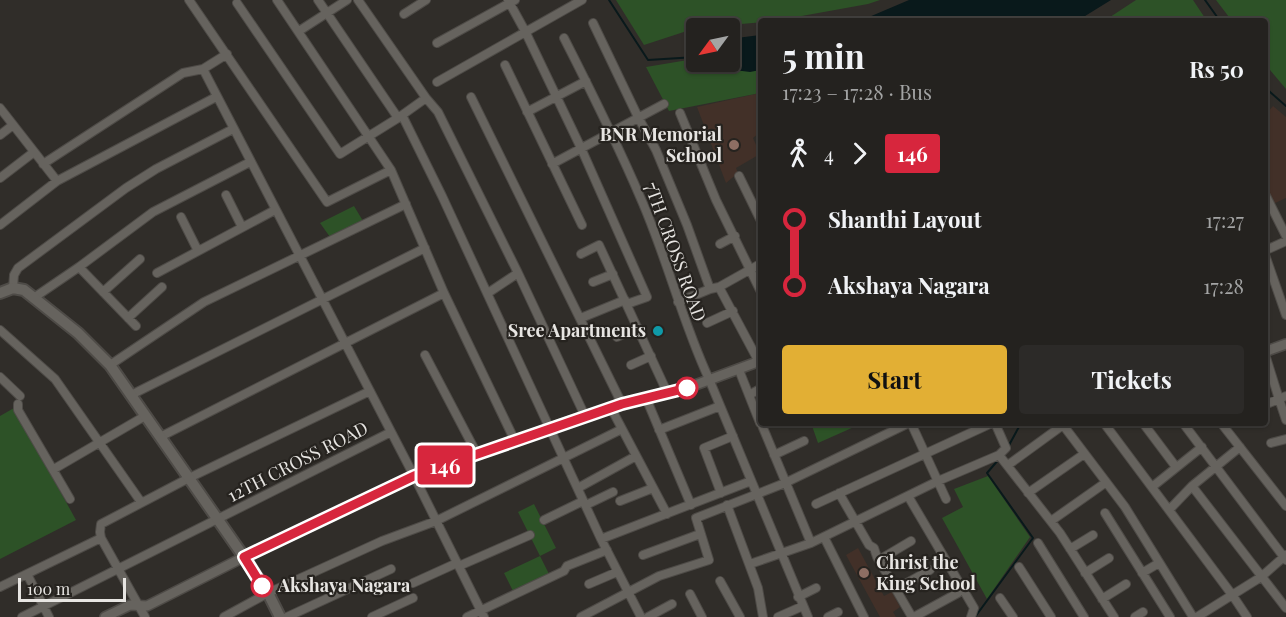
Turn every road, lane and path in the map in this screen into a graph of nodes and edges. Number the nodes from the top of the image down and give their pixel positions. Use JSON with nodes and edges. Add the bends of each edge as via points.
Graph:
{"nodes":[{"id":1,"x":189,"y":0,"type":"edge"},
{"id":2,"x":277,"y":0,"type":"edge"},
{"id":3,"x":318,"y":0,"type":"edge"},
{"id":4,"x":347,"y":0,"type":"edge"},
{"id":5,"x":358,"y":0,"type":"edge"},
{"id":6,"x":426,"y":0,"type":"edge"},
{"id":7,"x":582,"y":0,"type":"edge"},
{"id":8,"x":238,"y":1,"type":"edge"},
{"id":9,"x":511,"y":1,"type":"edge"},
{"id":10,"x":327,"y":13,"type":"junction"},
{"id":11,"x":404,"y":14,"type":"dead end"},
{"id":12,"x":593,"y":23,"type":"dead end"},
{"id":13,"x":299,"y":31,"type":"junction"},
{"id":14,"x":525,"y":31,"type":"junction"},
{"id":15,"x":564,"y":38,"type":"dead end"},
{"id":16,"x":437,"y":43,"type":"dead end"},
{"id":17,"x":227,"y":54,"type":"junction"},
{"id":18,"x":505,"y":65,"type":"dead end"},
{"id":19,"x":203,"y":69,"type":"junction"},
{"id":20,"x":586,"y":81,"type":"junction"},
{"id":21,"x":437,"y":82,"type":"dead end"},
{"id":22,"x":216,"y":97,"type":"junction"},
{"id":23,"x":471,"y":97,"type":"dead end"},
{"id":24,"x":556,"y":97,"type":"junction"},
{"id":25,"x":426,"y":98,"type":"junction"},
{"id":26,"x":664,"y":104,"type":"dead end"},
{"id":27,"x":0,"y":108,"type":"edge"},
{"id":28,"x":527,"y":112,"type":"junction"},
{"id":29,"x":680,"y":113,"type":"dead end"},
{"id":30,"x":400,"y":117,"type":"junction"},
{"id":31,"x":638,"y":117,"type":"junction"},
{"id":32,"x":13,"y":125,"type":"junction"},
{"id":33,"x":233,"y":129,"type":"junction"},
{"id":34,"x":610,"y":132,"type":"junction"},
{"id":35,"x":0,"y":135,"type":"edge"},
{"id":36,"x":369,"y":135,"type":"junction"},
{"id":37,"x":581,"y":148,"type":"junction"},
{"id":38,"x":34,"y":152,"type":"junction"},
{"id":39,"x":250,"y":162,"type":"junction"},
{"id":40,"x":43,"y":164,"type":"junction"},
{"id":41,"x":552,"y":164,"type":"junction"},
{"id":42,"x":391,"y":170,"type":"junction"},
{"id":43,"x":739,"y":176,"type":"dead end"},
{"id":44,"x":0,"y":178,"type":"edge"},
{"id":45,"x":57,"y":181,"type":"junction"},
{"id":46,"x":226,"y":195,"type":"dead end"},
{"id":47,"x":1268,"y":200,"type":"edge"},
{"id":48,"x":406,"y":204,"type":"junction"},
{"id":49,"x":275,"y":210,"type":"junction"},
{"id":50,"x":758,"y":215,"type":"edge"},
{"id":51,"x":181,"y":218,"type":"dead end"},
{"id":52,"x":0,"y":225,"type":"edge"},
{"id":53,"x":582,"y":225,"type":"dead end"},
{"id":54,"x":242,"y":227,"type":"junction"},
{"id":55,"x":735,"y":236,"type":"junction"},
{"id":56,"x":1286,"y":236,"type":"edge"},
{"id":57,"x":1286,"y":241,"type":"edge"},
{"id":58,"x":720,"y":244,"type":"dead end"},
{"id":59,"x":425,"y":248,"type":"junction"},
{"id":60,"x":198,"y":250,"type":"junction"},
{"id":61,"x":1268,"y":250,"type":"edge"},
{"id":62,"x":581,"y":254,"type":"dead end"},
{"id":63,"x":298,"y":255,"type":"junction"},
{"id":64,"x":140,"y":259,"type":"dead end"},
{"id":65,"x":1268,"y":263,"type":"edge"},
{"id":66,"x":758,"y":265,"type":"edge"},
{"id":67,"x":79,"y":267,"type":"junction"},
{"id":68,"x":751,"y":270,"type":"junction"},
{"id":69,"x":157,"y":273,"type":"dead end"},
{"id":70,"x":518,"y":273,"type":"junction"},
{"id":71,"x":613,"y":274,"type":"junction"},
{"id":72,"x":593,"y":282,"type":"dead end"},
{"id":73,"x":758,"y":286,"type":"edge"},
{"id":74,"x":162,"y":287,"type":"dead end"},
{"id":75,"x":719,"y":287,"type":"junction"},
{"id":76,"x":13,"y":288,"type":"junction"},
{"id":77,"x":710,"y":289,"type":"junction"},
{"id":78,"x":103,"y":292,"type":"junction"},
{"id":79,"x":0,"y":293,"type":"edge"},
{"id":80,"x":444,"y":293,"type":"junction"},
{"id":81,"x":488,"y":293,"type":"junction"},
{"id":82,"x":35,"y":297,"type":"junction"},
{"id":83,"x":322,"y":299,"type":"junction"},
{"id":84,"x":626,"y":302,"type":"junction"},
{"id":85,"x":678,"y":302,"type":"junction"},
{"id":86,"x":733,"y":312,"type":"junction"},
{"id":87,"x":1286,"y":315,"type":"edge"},
{"id":88,"x":129,"y":318,"type":"junction"},
{"id":89,"x":581,"y":318,"type":"junction"},
{"id":90,"x":706,"y":323,"type":"dead end"},
{"id":91,"x":136,"y":326,"type":"dead end"},
{"id":92,"x":638,"y":328,"type":"junction"},
{"id":93,"x":0,"y":330,"type":"edge"},
{"id":94,"x":617,"y":337,"type":"dead end"},
{"id":95,"x":345,"y":344,"type":"junction"},
{"id":96,"x":1286,"y":344,"type":"edge"},
{"id":97,"x":1268,"y":351,"type":"edge"},
{"id":98,"x":425,"y":355,"type":"dead end"},
{"id":99,"x":651,"y":356,"type":"junction"},
{"id":100,"x":758,"y":357,"type":"edge"},
{"id":101,"x":1268,"y":360,"type":"edge"},
{"id":102,"x":758,"y":362,"type":"edge"},
{"id":103,"x":631,"y":365,"type":"dead end"},
{"id":104,"x":110,"y":366,"type":"junction"},
{"id":105,"x":739,"y":370,"type":"junction"},
{"id":106,"x":0,"y":377,"type":"edge"},
{"id":107,"x":709,"y":379,"type":"junction"},
{"id":108,"x":758,"y":390,"type":"edge"},
{"id":109,"x":370,"y":391,"type":"junction"},
{"id":110,"x":667,"y":392,"type":"junction"},
{"id":111,"x":131,"y":395,"type":"junction"},
{"id":112,"x":749,"y":395,"type":"junction"},
{"id":113,"x":646,"y":398,"type":"junction"},
{"id":114,"x":1282,"y":398,"type":"edge"},
{"id":115,"x":1268,"y":403,"type":"edge"},
{"id":116,"x":622,"y":404,"type":"junction"},
{"id":117,"x":720,"y":406,"type":"junction"},
{"id":118,"x":611,"y":408,"type":"junction"},
{"id":119,"x":145,"y":416,"type":"junction"},
{"id":120,"x":585,"y":416,"type":"junction"},
{"id":121,"x":758,"y":416,"type":"edge"},
{"id":122,"x":1286,"y":420,"type":"edge"},
{"id":123,"x":762,"y":426,"type":"edge"},
{"id":124,"x":904,"y":426,"type":"edge"},
{"id":125,"x":912,"y":426,"type":"edge"},
{"id":126,"x":986,"y":426,"type":"edge"},
{"id":127,"x":995,"y":426,"type":"edge"},
{"id":128,"x":1060,"y":426,"type":"edge"},
{"id":129,"x":1064,"y":426,"type":"edge"},
{"id":130,"x":1106,"y":426,"type":"edge"},
{"id":131,"x":1145,"y":426,"type":"edge"},
{"id":132,"x":1186,"y":426,"type":"edge"},
{"id":133,"x":1223,"y":426,"type":"edge"},
{"id":134,"x":549,"y":428,"type":"junction"},
{"id":135,"x":622,"y":429,"type":"junction"},
{"id":136,"x":659,"y":430,"type":"junction"},
{"id":137,"x":391,"y":432,"type":"junction"},
{"id":138,"x":733,"y":436,"type":"junction"},
{"id":139,"x":160,"y":437,"type":"junction"},
{"id":140,"x":1286,"y":439,"type":"edge"},
{"id":141,"x":516,"y":441,"type":"junction"},
{"id":142,"x":804,"y":441,"type":"dead end"},
{"id":143,"x":100,"y":442,"type":"junction"},
{"id":144,"x":1271,"y":443,"type":"dead end"},
{"id":145,"x":1202,"y":447,"type":"junction"},
{"id":146,"x":1240,"y":447,"type":"junction"},
{"id":147,"x":925,"y":453,"type":"junction"},
{"id":148,"x":477,"y":454,"type":"junction"},
{"id":149,"x":1084,"y":454,"type":"junction"},
{"id":150,"x":774,"y":455,"type":"junction"},
{"id":151,"x":999,"y":455,"type":"junction"},
{"id":152,"x":636,"y":456,"type":"junction"},
{"id":153,"x":562,"y":457,"type":"junction"},
{"id":154,"x":1008,"y":465,"type":"junction"},
{"id":155,"x":1176,"y":467,"type":"junction"},
{"id":156,"x":1217,"y":467,"type":"junction"},
{"id":157,"x":54,"y":469,"type":"junction"},
{"id":158,"x":414,"y":476,"type":"junction"},
{"id":159,"x":189,"y":478,"type":"junction"},
{"id":160,"x":751,"y":481,"type":"junction"},
{"id":161,"x":938,"y":481,"type":"junction"},
{"id":162,"x":785,"y":483,"type":"junction"},
{"id":163,"x":1105,"y":483,"type":"junction"},
{"id":164,"x":1192,"y":486,"type":"junction"},
{"id":165,"x":1152,"y":487,"type":"junction"},
{"id":166,"x":578,"y":488,"type":"junction"},
{"id":167,"x":653,"y":488,"type":"junction"},
{"id":168,"x":613,"y":492,"type":"dead end"},
{"id":169,"x":721,"y":493,"type":"junction"},
{"id":170,"x":839,"y":493,"type":"junction"},
{"id":171,"x":1029,"y":493,"type":"junction"},
{"id":172,"x":757,"y":494,"type":"junction"},
{"id":173,"x":908,"y":496,"type":"junction"},
{"id":174,"x":70,"y":499,"type":"dead end"},
{"id":175,"x":946,"y":499,"type":"dead end"},
{"id":176,"x":620,"y":501,"type":"dead end"},
{"id":177,"x":141,"y":502,"type":"junction"},
{"id":178,"x":585,"y":503,"type":"junction"},
{"id":179,"x":816,"y":504,"type":"dead end"},
{"id":180,"x":691,"y":505,"type":"junction"},
{"id":181,"x":727,"y":505,"type":"junction"},
{"id":182,"x":1286,"y":506,"type":"edge"},
{"id":183,"x":1169,"y":510,"type":"junction"},
{"id":184,"x":1105,"y":513,"type":"dead end"},
{"id":185,"x":667,"y":514,"type":"junction"},
{"id":186,"x":217,"y":519,"type":"junction"},
{"id":187,"x":544,"y":520,"type":"dead end"},
{"id":188,"x":436,"y":521,"type":"junction"},
{"id":189,"x":855,"y":521,"type":"junction"},
{"id":190,"x":1051,"y":522,"type":"junction"},
{"id":191,"x":700,"y":534,"type":"junction"},
{"id":192,"x":530,"y":535,"type":"dead end"},
{"id":193,"x":1093,"y":535,"type":"dead end"},
{"id":194,"x":101,"y":537,"type":"junction"},
{"id":195,"x":824,"y":537,"type":"junction"},
{"id":196,"x":601,"y":539,"type":"junction"},
{"id":197,"x":911,"y":541,"type":"dead end"},
{"id":198,"x":811,"y":543,"type":"junction"},
{"id":199,"x":1038,"y":543,"type":"dead end"},
{"id":200,"x":1070,"y":549,"type":"junction"},
{"id":201,"x":607,"y":550,"type":"junction"},
{"id":202,"x":643,"y":555,"type":"dead end"},
{"id":203,"x":781,"y":555,"type":"junction"},
{"id":204,"x":244,"y":557,"type":"junction"},
{"id":205,"x":1285,"y":557,"type":"edge"},
{"id":206,"x":1108,"y":558,"type":"dead end"},
{"id":207,"x":879,"y":560,"type":"junction"},
{"id":208,"x":1159,"y":563,"type":"junction"},
{"id":209,"x":458,"y":564,"type":"junction"},
{"id":210,"x":750,"y":564,"type":"junction"},
{"id":211,"x":1019,"y":567,"type":"dead end"},
{"id":212,"x":119,"y":568,"type":"junction"},
{"id":213,"x":391,"y":569,"type":"dead end"},
{"id":214,"x":930,"y":570,"type":"dead end"},
{"id":215,"x":617,"y":572,"type":"junction"},
{"id":216,"x":1085,"y":573,"type":"junction"},
{"id":217,"x":1142,"y":573,"type":"junction"},
{"id":218,"x":27,"y":574,"type":"junction"},
{"id":219,"x":1261,"y":577,"type":"junction"},
{"id":220,"x":720,"y":581,"type":"dead end"},
{"id":221,"x":413,"y":583,"type":"dead end"},
{"id":222,"x":589,"y":584,"type":"dead end"},
{"id":223,"x":1126,"y":584,"type":"dead end"},
{"id":224,"x":0,"y":587,"type":"edge"},
{"id":225,"x":816,"y":588,"type":"dead end"},
{"id":226,"x":896,"y":589,"type":"junction"},
{"id":227,"x":629,"y":592,"type":"junction"},
{"id":228,"x":957,"y":592,"type":"dead end"},
{"id":229,"x":268,"y":593,"type":"junction"},
{"id":230,"x":690,"y":594,"type":"dead end"},
{"id":231,"x":1233,"y":596,"type":"junction"},
{"id":232,"x":798,"y":597,"type":"junction"},
{"id":233,"x":413,"y":598,"type":"dead end"},
{"id":234,"x":1000,"y":598,"type":"dead end"},
{"id":235,"x":1102,"y":599,"type":"junction"},
{"id":236,"x":672,"y":604,"type":"dead end"},
{"id":237,"x":43,"y":606,"type":"junction"},
{"id":238,"x":140,"y":606,"type":"junction"},
{"id":239,"x":803,"y":606,"type":"junction"},
{"id":240,"x":600,"y":608,"type":"junction"},
{"id":241,"x":1286,"y":608,"type":"edge"},
{"id":242,"x":838,"y":612,"type":"dead end"},
{"id":243,"x":1143,"y":612,"type":"dead end"},
{"id":244,"x":483,"y":614,"type":"edge"},
{"id":245,"x":22,"y":617,"type":"edge"},
{"id":246,"x":49,"y":617,"type":"edge"},
{"id":247,"x":105,"y":617,"type":"edge"},
{"id":248,"x":145,"y":617,"type":"edge"},
{"id":249,"x":224,"y":617,"type":"edge"},
{"id":250,"x":280,"y":617,"type":"edge"},
{"id":251,"x":287,"y":617,"type":"edge"},
{"id":252,"x":372,"y":617,"type":"edge"},
{"id":253,"x":467,"y":617,"type":"edge"},
{"id":254,"x":581,"y":617,"type":"edge"},
{"id":255,"x":605,"y":617,"type":"edge"},
{"id":256,"x":641,"y":617,"type":"edge"},
{"id":257,"x":648,"y":617,"type":"edge"},
{"id":258,"x":702,"y":617,"type":"edge"},
{"id":259,"x":740,"y":617,"type":"edge"},
{"id":260,"x":762,"y":617,"type":"edge"},
{"id":261,"x":778,"y":617,"type":"edge"},
{"id":262,"x":808,"y":617,"type":"edge"},
{"id":263,"x":828,"y":617,"type":"edge"},
{"id":264,"x":864,"y":617,"type":"edge"},
{"id":265,"x":913,"y":617,"type":"edge"},
{"id":266,"x":970,"y":617,"type":"edge"},
{"id":267,"x":1013,"y":617,"type":"edge"},
{"id":268,"x":1051,"y":617,"type":"edge"},
{"id":269,"x":1084,"y":617,"type":"edge"},
{"id":270,"x":1114,"y":617,"type":"edge"},
{"id":271,"x":1135,"y":617,"type":"edge"},
{"id":272,"x":1170,"y":617,"type":"edge"},
{"id":273,"x":1195,"y":617,"type":"edge"},
{"id":274,"x":1247,"y":617,"type":"edge"}],
"edges":[{"from":1,"to":17,"type":"street"},
{"from":2,"to":13,"type":"street"},
{"from":3,"to":10,"type":"street"},
{"from":4,"to":10,"type":"street"},
{"from":5,"to":25,"type":"street"},
{"from":6,"to":11,"type":"street"},
{"from":7,"to":14,"type":"street"},
{"from":8,"to":36,"type":"street","via":[[340,154]]},
{"from":9,"to":14,"type":"street"},
{"from":9,"to":16,"type":"street"},
{"from":10,"to":13,"type":"street"},
{"from":10,"to":30,"type":"street"},
{"from":12,"to":31,"type":"street"},
{"from":13,"to":36,"type":"street"},
{"from":14,"to":21,"type":"street"},
{"from":14,"to":24,"type":"street"},
{"from":15,"to":20,"type":"street","name":"7TH CROSS ROAD"},
{"from":17,"to":19,"type":"street"},
{"from":17,"to":42,"type":"street","via":[[327,202]]},
{"from":18,"to":28,"type":"street"},
{"from":19,"to":22,"type":"street"},
{"from":19,"to":40,"type":"street","via":[[183,73]]},
{"from":20,"to":24,"type":"street"},
{"from":20,"to":34,"type":"street","name":"7TH CROSS ROAD"},
{"from":22,"to":33,"type":"street"},
{"from":22,"to":45,"type":"street"},
{"from":23,"to":89,"type":"street"},
{"from":24,"to":28,"type":"street"},
{"from":24,"to":37,"type":"street"},
{"from":25,"to":30,"type":"street"},
{"from":25,"to":70,"type":"street","via":[[438,112]]},
{"from":26,"to":31,"type":"street"},
{"from":27,"to":32,"type":"street"},
{"from":28,"to":41,"type":"street"},
{"from":29,"to":55,"type":"street"},
{"from":30,"to":36,"type":"street"},
{"from":30,"to":81,"type":"street"},
{"from":31,"to":34,"type":"street"},
{"from":31,"to":77,"type":"street","via":[[656,150]]},
{"from":32,"to":35,"type":"street"},
{"from":32,"to":38,"type":"street"},
{"from":33,"to":39,"type":"street"},
{"from":33,"to":76,"type":"street","via":[[116,195],[18,267]]},
{"from":34,"to":37,"type":"street"},
{"from":34,"to":85,"type":"street","name":"7TH CROSS ROAD","via":[[642,200]]},
{"from":36,"to":42,"type":"street"},
{"from":37,"to":41,"type":"street"},
{"from":37,"to":84,"type":"street","via":[[647,297]]},
{"from":38,"to":40,"type":"street"},
{"from":38,"to":44,"type":"street"},
{"from":39,"to":49,"type":"street"},
{"from":39,"to":67,"type":"street","via":[[153,212]]},
{"from":40,"to":45,"type":"street"},
{"from":41,"to":53,"type":"street"},
{"from":42,"to":48,"type":"street"},
{"from":43,"to":50,"type":"street"},
{"from":45,"to":52,"type":"street"},
{"from":46,"to":54,"type":"street"},
{"from":47,"to":56,"type":"street"},
{"from":48,"to":59,"type":"street"},
{"from":48,"to":63,"type":"street"},
{"from":49,"to":54,"type":"street"},
{"from":49,"to":63,"type":"street"},
{"from":51,"to":60,"type":"street"},
{"from":54,"to":60,"type":"street"},
{"from":55,"to":58,"type":"street"},
{"from":55,"to":68,"type":"street"},
{"from":57,"to":61,"type":"street"},
{"from":59,"to":80,"type":"street"},
{"from":59,"to":83,"type":"street"},
{"from":60,"to":69,"type":"street"},
{"from":62,"to":71,"type":"street","via":[[600,245]]},
{"from":63,"to":83,"type":"street"},
{"from":63,"to":104,"type":"street","via":[[194,308]]},
{"from":64,"to":78,"type":"street"},
{"from":65,"to":87,"type":"street"},
{"from":66,"to":68,"type":"street"},
{"from":67,"to":78,"type":"street"},
{"from":67,"to":82,"type":"street"},
{"from":68,"to":73,"type":"street"},
{"from":68,"to":75,"type":"street"},
{"from":70,"to":81,"type":"street"},
{"from":70,"to":120,"type":"street"},
{"from":71,"to":72,"type":"street"},
{"from":71,"to":84,"type":"street"},
{"from":74,"to":88,"type":"street"},
{"from":75,"to":77,"type":"street"},
{"from":75,"to":86,"type":"street"},
{"from":76,"to":79,"type":"main road"},
{"from":76,"to":82,"type":"main road"},
{"from":77,"to":85,"type":"street"},
{"from":78,"to":88,"type":"street"},
{"from":80,"to":95,"type":"street"},
{"from":80,"to":141,"type":"street"},
{"from":81,"to":134,"type":"street"},
{"from":82,"to":104,"type":"main road"},
{"from":83,"to":95,"type":"street"},
{"from":83,"to":111,"type":"street"},
{"from":84,"to":89,"type":"street"},
{"from":84,"to":92,"type":"street"},
{"from":85,"to":107,"type":"street","name":"7TH CROSS ROAD"},
{"from":86,"to":90,"type":"street"},
{"from":86,"to":100,"type":"street"},
{"from":88,"to":91,"type":"street"},
{"from":89,"to":116,"type":"street"},
{"from":92,"to":94,"type":"street"},
{"from":92,"to":99,"type":"street"},
{"from":93,"to":143,"type":"street","via":[[50,374]]},
{"from":95,"to":109,"type":"street"},
{"from":95,"to":139,"type":"street"},
{"from":96,"to":97,"type":"street"},
{"from":98,"to":148,"type":"street"},
{"from":99,"to":103,"type":"street"},
{"from":99,"to":110,"type":"street"},
{"from":101,"to":114,"type":"street"},
{"from":102,"to":105,"type":"street"},
{"from":104,"to":111,"type":"main road"},
{"from":105,"to":107,"type":"street"},
{"from":105,"to":112,"type":"street"},
{"from":106,"to":157,"type":"street","via":[[19,400],[18,410]]},
{"from":107,"to":110,"type":"street"},
{"from":107,"to":117,"type":"street","name":"7TH CROSS ROAD"},
{"from":108,"to":112,"type":"street"},
{"from":109,"to":137,"type":"street"},
{"from":109,"to":159,"type":"street"},
{"from":110,"to":113,"type":"street"},
{"from":111,"to":119,"type":"main road"},
{"from":112,"to":121,"type":"street"},
{"from":113,"to":116,"type":"street"},
{"from":113,"to":136,"type":"street"},
{"from":114,"to":115,"type":"street"},
{"from":114,"to":122,"type":"street"},
{"from":116,"to":118,"type":"street"},
{"from":117,"to":136,"type":"street"},
{"from":117,"to":138,"type":"street","name":"7TH CROSS ROAD"},
{"from":118,"to":120,"type":"street"},
{"from":118,"to":135,"type":"street"},
{"from":119,"to":139,"type":"main road"},
{"from":119,"to":143,"type":"street"},
{"from":120,"to":134,"type":"street"},
{"from":123,"to":150,"type":"street"},
{"from":124,"to":162,"type":"street"},
{"from":125,"to":147,"type":"street"},
{"from":126,"to":147,"type":"street"},
{"from":127,"to":151,"type":"street","via":[[1006,448]]},
{"from":128,"to":154,"type":"street"},
{"from":129,"to":149,"type":"street"},
{"from":130,"to":165,"type":"street"},
{"from":131,"to":155,"type":"street"},
{"from":132,"to":145,"type":"street"},
{"from":133,"to":146,"type":"street"},
{"from":134,"to":141,"type":"street"},
{"from":134,"to":153,"type":"street"},
{"from":135,"to":152,"type":"street"},
{"from":135,"to":153,"type":"street"},
{"from":136,"to":180,"type":"street"},
{"from":137,"to":158,"type":"street"},
{"from":137,"to":186,"type":"street","name":"12TH CROSS ROAD"},
{"from":138,"to":160,"type":"street","name":"7TH CROSS ROAD"},
{"from":138,"to":169,"type":"street","via":[[704,448]]},
{"from":139,"to":159,"type":"main road"},
{"from":140,"to":144,"type":"street"},
{"from":141,"to":148,"type":"street"},
{"from":142,"to":150,"type":"street"},
{"from":143,"to":157,"type":"street"},
{"from":143,"to":177,"type":"street"},
{"from":145,"to":155,"type":"street"},
{"from":145,"to":156,"type":"street"},
{"from":146,"to":156,"type":"street"},
{"from":146,"to":182,"type":"street"},
{"from":147,"to":161,"type":"street"},
{"from":147,"to":170,"type":"street"},
{"from":148,"to":158,"type":"street"},
{"from":149,"to":163,"type":"street"},
{"from":149,"to":171,"type":"street"},
{"from":150,"to":162,"type":"street"},
{"from":151,"to":154,"type":"street"},
{"from":151,"to":161,"type":"street"},
{"from":152,"to":166,"type":"street"},
{"from":152,"to":167,"type":"street"},
{"from":153,"to":166,"type":"street"},
{"from":153,"to":188,"type":"street"},
{"from":154,"to":171,"type":"street"},
{"from":155,"to":165,"type":"street"},
{"from":156,"to":164,"type":"street"},
{"from":156,"to":205,"type":"street"},
{"from":157,"to":174,"type":"street"},
{"from":158,"to":188,"type":"street"},
{"from":158,"to":204,"type":"street"},
{"from":159,"to":177,"type":"street"},
{"from":159,"to":186,"type":"main road"},
{"from":160,"to":169,"type":"street"},
{"from":160,"to":172,"type":"street","name":"7TH CROSS ROAD"},
{"from":161,"to":173,"type":"street"},
{"from":161,"to":175,"type":"street"},
{"from":162,"to":172,"type":"street"},
{"from":162,"to":198,"type":"street"},
{"from":163,"to":190,"type":"street"},
{"from":163,"to":208,"type":"street","via":[[1125,507]]},
{"from":164,"to":183,"type":"street"},
{"from":164,"to":219,"type":"street"},
{"from":165,"to":183,"type":"street"},
{"from":166,"to":178,"type":"street"},
{"from":167,"to":176,"type":"street"},
{"from":167,"to":185,"type":"street"},
{"from":168,"to":178,"type":"street"},
{"from":169,"to":180,"type":"street"},
{"from":170,"to":179,"type":"street"},
{"from":170,"to":189,"type":"street"},
{"from":171,"to":190,"type":"street"},
{"from":172,"to":181,"type":"street"},
{"from":172,"to":203,"type":"street","name":"7TH CROSS ROAD"},
{"from":173,"to":189,"type":"street"},
{"from":173,"to":266,"type":"street","via":[[974,608]]},
{"from":177,"to":194,"type":"street","via":[[102,524]]},
{"from":178,"to":187,"type":"street"},
{"from":178,"to":196,"type":"street"},
{"from":180,"to":185,"type":"street"},
{"from":181,"to":191,"type":"street","via":[[696,518]]},
{"from":181,"to":210,"type":"street"},
{"from":183,"to":231,"type":"street"},
{"from":184,"to":217,"type":"street"},
{"from":185,"to":196,"type":"street"},
{"from":186,"to":204,"type":"main road"},
{"from":186,"to":212,"type":"street","name":"12TH CROSS ROAD"},
{"from":188,"to":209,"type":"street"},
{"from":188,"to":229,"type":"street"},
{"from":189,"to":195,"type":"street"},
{"from":189,"to":207,"type":"street"},
{"from":190,"to":200,"type":"street"},
{"from":191,"to":202,"type":"street"},
{"from":191,"to":227,"type":"street","via":[[709,560],[659,576]]},
{"from":192,"to":209,"type":"street"},
{"from":193,"to":200,"type":"street"},
{"from":194,"to":212,"type":"street"},
{"from":194,"to":218,"type":"street"},
{"from":195,"to":198,"type":"street"},
{"from":195,"to":264,"type":"street"},
{"from":196,"to":201,"type":"street"},
{"from":197,"to":207,"type":"street"},
{"from":198,"to":203,"type":"street"},
{"from":199,"to":269,"type":"street"},
{"from":200,"to":216,"type":"street"},
{"from":201,"to":215,"type":"street"},
{"from":201,"to":244,"type":"street","via":[[567,566]]},
{"from":203,"to":210,"type":"street"},
{"from":203,"to":232,"type":"street","name":"7TH CROSS ROAD"},
{"from":204,"to":229,"type":"main road"},
{"from":204,"to":238,"type":"street"},
{"from":205,"to":219,"type":"street"},
{"from":206,"to":216,"type":"street"},
{"from":207,"to":226,"type":"street"},
{"from":208,"to":217,"type":"street"},
{"from":208,"to":273,"type":"street"},
{"from":209,"to":221,"type":"street"},
{"from":209,"to":244,"type":"street"},
{"from":210,"to":260,"type":"street"},
{"from":211,"to":268,"type":"street"},
{"from":212,"to":237,"type":"street","name":"12TH CROSS ROAD"},
{"from":212,"to":238,"type":"street"},
{"from":213,"to":251,"type":"street"},
{"from":214,"to":226,"type":"street"},
{"from":215,"to":222,"type":"street"},
{"from":215,"to":227,"type":"street"},
{"from":216,"to":235,"type":"street"},
{"from":217,"to":272,"type":"street"},
{"from":218,"to":224,"type":"street"},
{"from":218,"to":237,"type":"street"},
{"from":219,"to":231,"type":"street"},
{"from":219,"to":241,"type":"street"},
{"from":220,"to":259,"type":"street"},
{"from":223,"to":235,"type":"street"},
{"from":225,"to":232,"type":"street"},
{"from":226,"to":265,"type":"street"},
{"from":227,"to":240,"type":"street"},
{"from":227,"to":256,"type":"street"},
{"from":228,"to":265,"type":"street"},
{"from":229,"to":249,"type":"street"},
{"from":229,"to":250,"type":"main road"},
{"from":230,"to":258,"type":"street"},
{"from":231,"to":273,"type":"street"},
{"from":231,"to":274,"type":"street"},
{"from":232,"to":239,"type":"street","name":"7TH CROSS ROAD"},
{"from":233,"to":252,"type":"street"},
{"from":234,"to":267,"type":"street"},
{"from":235,"to":270,"type":"street"},
{"from":236,"to":257,"type":"street"},
{"from":237,"to":245,"type":"street","name":"12TH CROSS ROAD"},
{"from":237,"to":246,"type":"street"},
{"from":238,"to":247,"type":"street","via":[[130,605]]},
{"from":238,"to":248,"type":"street"},
{"from":239,"to":261,"type":"street"},
{"from":239,"to":262,"type":"street","name":"7TH CROSS ROAD"},
{"from":240,"to":254,"type":"street"},
{"from":240,"to":255,"type":"street"},
{"from":242,"to":263,"type":"street"},
{"from":243,"to":271,"type":"street"},
{"from":244,"to":253,"type":"street"}]}
